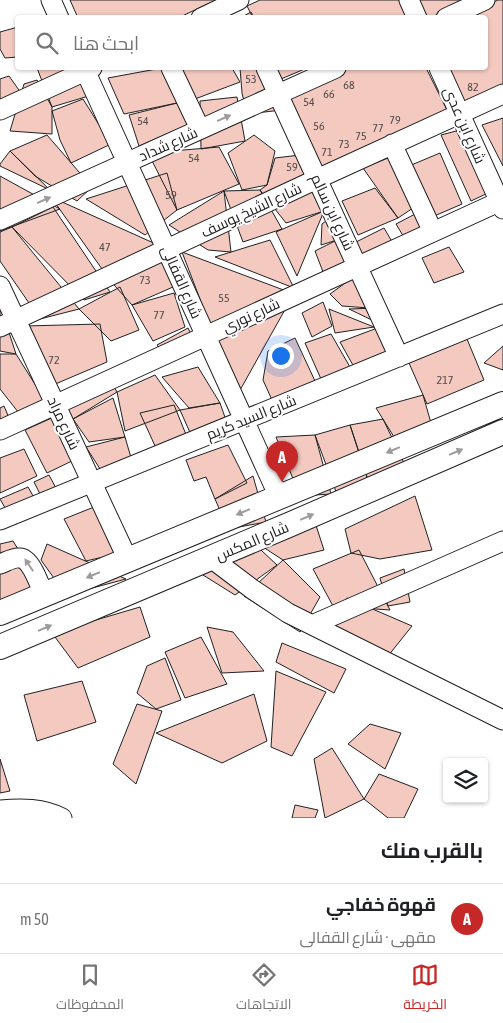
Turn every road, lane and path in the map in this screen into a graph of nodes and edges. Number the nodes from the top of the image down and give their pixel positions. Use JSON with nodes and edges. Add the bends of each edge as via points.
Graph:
{"nodes":[{"id":1,"x":51,"y":0,"type":"edge"},
{"id":2,"x":409,"y":0,"type":"edge"},
{"id":3,"x":485,"y":0,"type":"edge"},
{"id":4,"x":238,"y":5,"type":"edge"},
{"id":5,"x":58,"y":15,"type":"edge"},
{"id":6,"x":210,"y":15,"type":"edge"},
{"id":7,"x":416,"y":15,"type":"edge"},
{"id":8,"x":452,"y":15,"type":"edge"},
{"id":9,"x":83,"y":70,"type":"edge"},
{"id":10,"x":88,"y":70,"type":"edge"},
{"id":11,"x":172,"y":70,"type":"edge"},
{"id":12,"x":267,"y":70,"type":"edge"},
{"id":13,"x":332,"y":70,"type":"edge"},
{"id":14,"x":440,"y":70,"type":"edge"},
{"id":15,"x":278,"y":94,"type":"junction"},
{"id":16,"x":503,"y":94,"type":"edge"},
{"id":17,"x":0,"y":110,"type":"edge"},
{"id":18,"x":460,"y":114,"type":"junction"},
{"id":19,"x":200,"y":129,"type":"junction"},
{"id":20,"x":392,"y":144,"type":"junction"},
{"id":21,"x":127,"y":162,"type":"junction"},
{"id":22,"x":318,"y":179,"type":"junction"},
{"id":23,"x":502,"y":204,"type":"edge"},
{"id":24,"x":0,"y":220,"type":"edge"},
{"id":25,"x":433,"y":232,"type":"junction"},
{"id":26,"x":167,"y":249,"type":"junction"},
{"id":27,"x":358,"y":266,"type":"junction"},
{"id":28,"x":0,"y":286,"type":"edge"},
{"id":29,"x":503,"y":314,"type":"edge"},
{"id":30,"x":8,"y":324,"type":"edge"},
{"id":31,"x":206,"y":336,"type":"junction"},
{"id":32,"x":399,"y":356,"type":"junction"},
{"id":33,"x":55,"y":404,"type":"junction"},
{"id":34,"x":503,"y":404,"type":"edge"},
{"id":35,"x":244,"y":419,"type":"junction"},
{"id":36,"x":0,"y":430,"type":"edge"},
{"id":37,"x":503,"y":432,"type":"edge"},
{"id":38,"x":92,"y":482,"type":"junction"},
{"id":39,"x":279,"y":497,"type":"junction"},
{"id":40,"x":0,"y":520,"type":"edge"},
{"id":41,"x":503,"y":540,"type":"edge"},
{"id":42,"x":211,"y":558,"type":"junction"},
{"id":43,"x":128,"y":560,"type":"junction"},
{"id":44,"x":0,"y":564,"type":"edge"},
{"id":45,"x":44,"y":595,"type":"junction"},
{"id":46,"x":0,"y":613,"type":"edge"},
{"id":47,"x":312,"y":625,"type":"junction"},
{"id":48,"x":0,"y":647,"type":"edge"},
{"id":49,"x":503,"y":720,"type":"edge"},
{"id":50,"x":0,"y":810,"type":"edge"},
{"id":51,"x":62,"y":818,"type":"edge"}],
"edges":[{"from":1,"to":5,"type":"street"},
{"from":2,"to":7,"type":"street"},
{"from":3,"to":8,"type":"street"},
{"from":4,"to":6,"type":"street"},
{"from":9,"to":17,"type":"street"},
{"from":10,"to":21,"type":"street","name":"شارع القفالى"},
{"from":11,"to":19,"type":"street"},
{"from":12,"to":15,"type":"street","name":"شارع ابن سالم"},
{"from":13,"to":15,"type":"street","name":"شارع شداد"},
{"from":14,"to":18,"type":"street","name":"شارع ابن عدى"},
{"from":19,"to":15,"type":"street","name":"شارع شداد","one_way":true},
{"from":15,"to":22,"type":"street","name":"شارع ابن سالم"},
{"from":16,"to":18,"type":"street","name":"شارع الشيخ يوسف"},
{"from":18,"to":20,"type":"street","name":"شارع الشيخ يوسف"},
{"from":18,"to":23,"type":"street","name":"شارع ابن عدى"},
{"from":19,"to":21,"type":"street","name":"شارع شداد"},
{"from":20,"to":22,"type":"street","name":"شارع الشيخ يوسف"},
{"from":20,"to":25,"type":"street"},
{"from":24,"to":21,"type":"street","name":"شارع شداد","one_way":true},
{"from":21,"to":26,"type":"street","name":"شارع القفالى"},
{"from":22,"to":26,"type":"street","name":"شارع الشيخ يوسف"},
{"from":22,"to":27,"type":"street","name":"شارع ابن سالم"},
{"from":23,"to":25,"type":"street","name":"شارع نوري"},
{"from":25,"to":27,"type":"street","name":"شارع نوري"},
{"from":26,"to":30,"type":"street","name":"شارع الشيخ يوسف"},
{"from":26,"to":31,"type":"street","name":"شارع القفالى"},
{"from":27,"to":31,"type":"street","name":"شارع نوري"},
{"from":27,"to":32,"type":"street","name":"شارع ابن سالم"},
{"from":28,"to":30,"type":"street","name":"شارع مراد"},
{"from":29,"to":32,"type":"street","name":"شارع السيد كريم"},
{"from":30,"to":33,"type":"street","name":"شارع مراد"},
{"from":31,"to":33,"type":"street","name":"شارع نوري"},
{"from":31,"to":35,"type":"street","name":"شارع القفالى"},
{"from":32,"to":35,"type":"street","name":"شارع السيد كريم"},
{"from":33,"to":36,"type":"street","name":"شارع نوري"},
{"from":33,"to":38,"type":"street","name":"شارع مراد"},
{"from":34,"to":39,"type":"main road","name":"شارع المكس","one_way":true},
{"from":35,"to":38,"type":"street","name":"شارع السيد كريم"},
{"from":35,"to":39,"type":"street","name":"شارع القفالى"},
{"from":42,"to":37,"type":"main road","name":"شارع المكس","one_way":true},
{"from":38,"to":40,"type":"street","name":"شارع السيد كريم"},
{"from":38,"to":43,"type":"street","name":"شارع مراد"},
{"from":39,"to":43,"type":"main road","name":"شارع المكس","one_way":true},
{"from":41,"to":47,"type":"street"},
{"from":42,"to":47,"type":"street","via":[[288,613]]},
{"from":48,"to":42,"type":"main road","name":"شارع المكس","one_way":true},
{"from":43,"to":45,"type":"main road","name":"شارع المكس","one_way":true},
{"from":45,"to":44,"type":"street","one_way":true,"via":[[24,558]]},
{"from":45,"to":46,"type":"main road","name":"شارع المكس"},
{"from":47,"to":49,"type":"street"},
{"from":50,"to":51,"type":"street","via":[[29,809]]}]}
